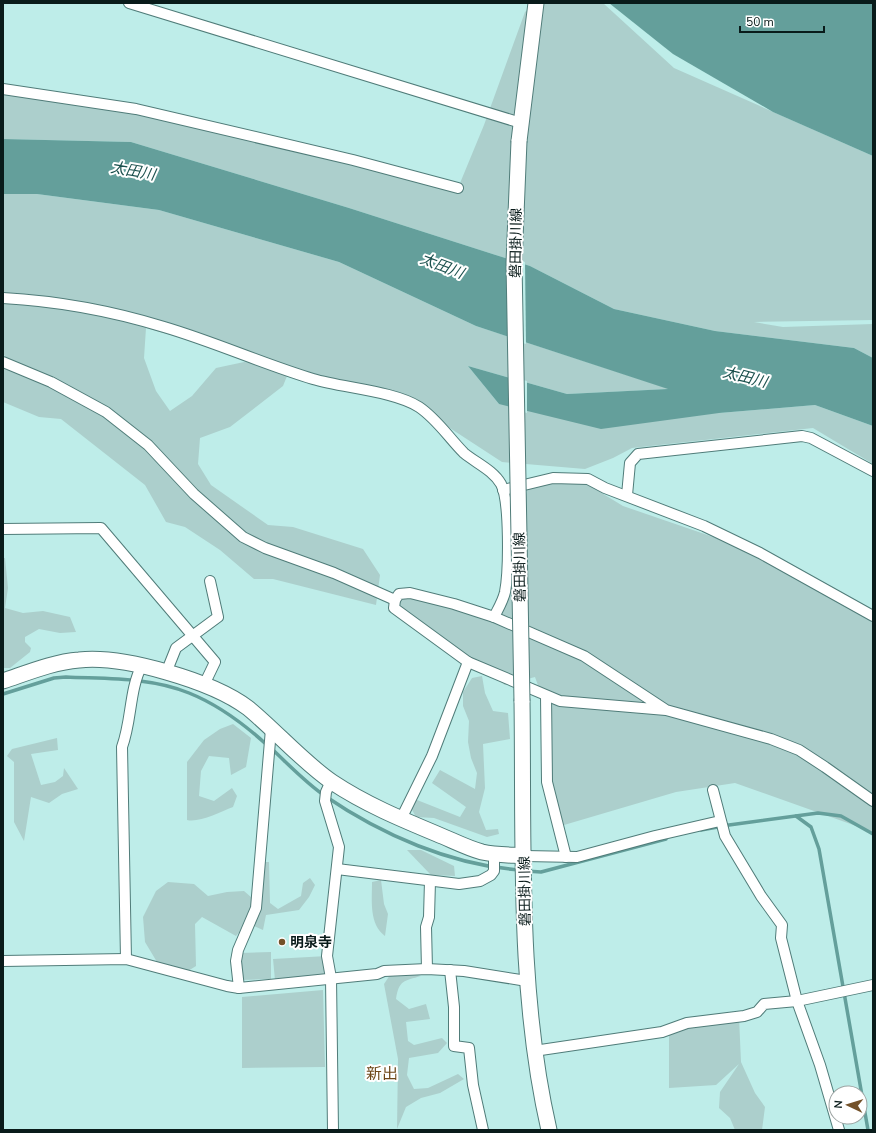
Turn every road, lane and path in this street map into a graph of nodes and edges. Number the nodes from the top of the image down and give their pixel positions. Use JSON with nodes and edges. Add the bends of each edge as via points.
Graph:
{"nodes":[{"id":1,"x":129,"y":3,"type":"edge"},
{"id":2,"x":536,"y":3,"type":"edge"},
{"id":3,"x":3,"y":89,"type":"edge"},
{"id":4,"x":521,"y":117,"type":"junction"},
{"id":5,"x":458,"y":188,"type":"dead end"},
{"id":6,"x":3,"y":298,"type":"edge"},
{"id":7,"x":3,"y":362,"type":"edge"},
{"id":8,"x":873,"y":471,"type":"edge"},
{"id":9,"x":503,"y":490,"type":"junction"},
{"id":10,"x":627,"y":495,"type":"junction"},
{"id":11,"x":3,"y":529,"type":"edge"},
{"id":12,"x":210,"y":581,"type":"dead end"},
{"id":13,"x":395,"y":600,"type":"junction"},
{"id":14,"x":873,"y":616,"type":"edge"},
{"id":15,"x":494,"y":617,"type":"junction"},
{"id":16,"x":193,"y":636,"type":"junction"},
{"id":17,"x":468,"y":662,"type":"junction"},
{"id":18,"x":142,"y":665,"type":"junction"},
{"id":19,"x":166,"y":673,"type":"junction"},
{"id":20,"x":3,"y":681,"type":"edge"},
{"id":21,"x":204,"y":685,"type":"junction"},
{"id":22,"x":546,"y":696,"type":"junction"},
{"id":23,"x":666,"y":710,"type":"junction"},
{"id":24,"x":271,"y":729,"type":"junction"},
{"id":25,"x":331,"y":781,"type":"junction"},
{"id":26,"x":713,"y":790,"type":"dead end"},
{"id":27,"x":873,"y":801,"type":"edge"},
{"id":28,"x":401,"y":820,"type":"junction"},
{"id":29,"x":720,"y":821,"type":"junction"},
{"id":30,"x":494,"y":854,"type":"junction"},
{"id":31,"x":525,"y":856,"type":"junction"},
{"id":32,"x":566,"y":857,"type":"junction"},
{"id":33,"x":337,"y":869,"type":"junction"},
{"id":34,"x":430,"y":881,"type":"junction"},
{"id":35,"x":126,"y":959,"type":"junction"},
{"id":36,"x":3,"y":961,"type":"edge"},
{"id":37,"x":427,"y":969,"type":"junction"},
{"id":38,"x":450,"y":970,"type":"junction"},
{"id":39,"x":331,"y":978,"type":"junction"},
{"id":40,"x":527,"y":981,"type":"junction"},
{"id":41,"x":873,"y":985,"type":"edge"},
{"id":42,"x":239,"y":988,"type":"junction"},
{"id":43,"x":797,"y":1001,"type":"junction"},
{"id":44,"x":534,"y":1051,"type":"junction"},
{"id":45,"x":332,"y":1130,"type":"edge"},
{"id":46,"x":483,"y":1130,"type":"edge"},
{"id":47,"x":549,"y":1130,"type":"edge"},
{"id":48,"x":839,"y":1130,"type":"edge"}],
"edges":[{"from":1,"to":4,"type":"street"},
{"from":2,"to":4,"type":"main road","name":"磐田掛川線"},
{"from":3,"to":5,"type":"street","via":[[136,109],[353,160]]},
{"from":4,"to":31,"type":"main road","name":"磐田掛川線","bridge":true,"via":[[514,263]]},
{"from":6,"to":9,"type":"street","via":[[96,310],[164,327],[314,379],[418,406],[437,422],[465,453],[491,472],[501,483]]},
{"from":7,"to":13,"type":"street","via":[[51,382],[106,412],[148,445],[194,494],[243,537]]},
{"from":8,"to":10,"type":"street","via":[[811,438],[802,436],[638,454],[630,463]]},
{"from":9,"to":10,"type":"street","via":[[553,478],[577,478],[588,479]]},
{"from":9,"to":15,"type":"street","via":[[506,499],[507,561],[504,593]]},
{"from":10,"to":14,"type":"street","via":[[704,526]]},
{"from":11,"to":16,"type":"street","via":[[101,528]]},
{"from":12,"to":16,"type":"street","via":[[218,617]]},
{"from":13,"to":15,"type":"street","via":[[400,594],[410,593]]},
{"from":13,"to":17,"type":"street","via":[[394,608]]},
{"from":15,"to":23,"type":"street","via":[[584,656]]},
{"from":16,"to":19,"type":"street","via":[[176,648]]},
{"from":16,"to":21,"type":"street","via":[[215,662]]},
{"from":17,"to":22,"type":"street"},
{"from":17,"to":28,"type":"street","via":[[432,756]]},
{"from":18,"to":19,"type":"main road"},
{"from":18,"to":20,"type":"main road","via":[[105,659],[78,660],[38,669]]},
{"from":18,"to":35,"type":"street","via":[[135,679],[128,732],[122,747]]},
{"from":19,"to":21,"type":"main road"},
{"from":21,"to":24,"type":"main road","via":[[232,698]]},
{"from":22,"to":23,"type":"street","via":[[560,701]]},
{"from":22,"to":32,"type":"street","via":[[547,782]]},
{"from":23,"to":27,"type":"street","via":[[799,750]]},
{"from":24,"to":25,"type":"main road"},
{"from":24,"to":42,"type":"street","via":[[256,908],[238,950],[236,961]]},
{"from":25,"to":28,"type":"main road"},
{"from":25,"to":33,"type":"street","via":[[325,801],[338,839]]},
{"from":26,"to":29,"type":"street"},
{"from":28,"to":30,"type":"main road","via":[[474,849]]},
{"from":29,"to":32,"type":"street","via":[[578,857]]},
{"from":29,"to":43,"type":"street","via":[[761,896],[782,925],[781,938]]},
{"from":30,"to":31,"type":"main road"},
{"from":30,"to":34,"type":"street","via":[[494,871],[480,881],[459,884]]},
{"from":31,"to":32,"type":"street"},
{"from":31,"to":40,"type":"main road","name":"磐田掛川線"},
{"from":33,"to":34,"type":"street"},
{"from":33,"to":39,"type":"street","via":[[327,956]]},
{"from":34,"to":37,"type":"street","via":[[429,917],[426,927]]},
{"from":35,"to":36,"type":"street"},
{"from":35,"to":42,"type":"street"},
{"from":37,"to":38,"type":"street"},
{"from":37,"to":39,"type":"street","via":[[384,971],[377,974]]},
{"from":38,"to":40,"type":"street"},
{"from":38,"to":46,"type":"street","via":[[454,1007],[454,1046],[469,1048],[472,1085]]},
{"from":39,"to":42,"type":"street"},
{"from":39,"to":45,"type":"street"},
{"from":40,"to":44,"type":"main road","name":"磐田掛川線"},
{"from":41,"to":43,"type":"street"},
{"from":43,"to":44,"type":"street","via":[[764,1004],[757,1012],[744,1016],[687,1023],[662,1032]]},
{"from":43,"to":48,"type":"street","via":[[820,1064]]},
{"from":44,"to":47,"type":"main road","name":"磐田掛川線"}]}
